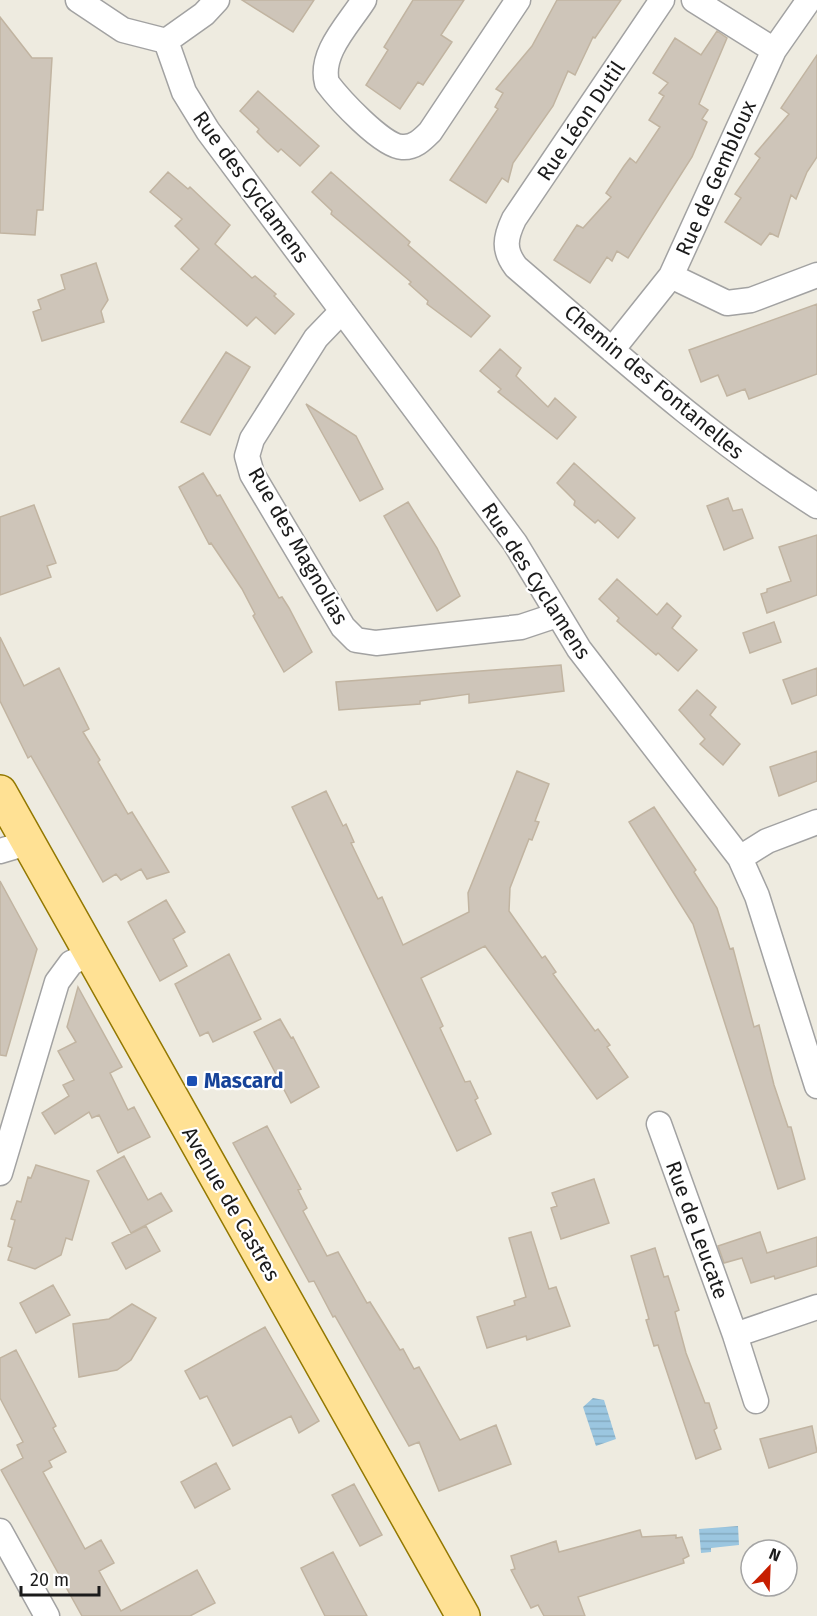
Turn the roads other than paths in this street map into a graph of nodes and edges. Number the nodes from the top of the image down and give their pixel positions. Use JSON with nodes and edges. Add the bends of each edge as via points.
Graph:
{"nodes":[{"id":1,"x":78,"y":0,"type":"edge"},
{"id":2,"x":217,"y":0,"type":"edge"},
{"id":3,"x":364,"y":0,"type":"edge"},
{"id":4,"x":518,"y":0,"type":"edge"},
{"id":5,"x":663,"y":0,"type":"edge"},
{"id":6,"x":694,"y":0,"type":"edge"},
{"id":7,"x":809,"y":0,"type":"edge"},
{"id":8,"x":166,"y":40,"type":"junction"},
{"id":9,"x":774,"y":50,"type":"junction"},
{"id":10,"x":505,"y":244,"type":"joint"},
{"id":11,"x":817,"y":275,"type":"edge"},
{"id":12,"x":671,"y":276,"type":"junction"},
{"id":13,"x":342,"y":311,"type":"junction"},
{"id":14,"x":612,"y":350,"type":"junction"},
{"id":15,"x":817,"y":506,"type":"edge"},
{"id":16,"x":557,"y":615,"type":"junction"},
{"id":17,"x":0,"y":792,"type":"edge"},
{"id":18,"x":817,"y":822,"type":"edge"},
{"id":19,"x":14,"y":847,"type":"edge"},
{"id":20,"x":740,"y":858,"type":"junction"},
{"id":21,"x":91,"y":953,"type":"junction"},
{"id":22,"x":808,"y":1027,"type":"edge"},
{"id":23,"x":817,"y":1086,"type":"edge"},
{"id":24,"x":659,"y":1124,"type":"dead end"},
{"id":25,"x":0,"y":1173,"type":"edge"},
{"id":26,"x":817,"y":1307,"type":"edge"},
{"id":27,"x":735,"y":1335,"type":"junction"},
{"id":28,"x":756,"y":1401,"type":"dead end"},
{"id":29,"x":0,"y":1531,"type":"edge"},
{"id":30,"x":47,"y":1616,"type":"edge"},
{"id":31,"x":463,"y":1616,"type":"edge"}],
"edges":[{"from":1,"to":8,"type":"street","via":[[123,30]]},
{"from":2,"to":8,"type":"street"},
{"from":3,"to":4,"type":"street","via":[[332,48],[324,74],[333,92],[381,138],[403,148],[419,143],[430,132]]},
{"from":5,"to":10,"type":"street","name":"Rue Léon Dutil","via":[[514,219]]},
{"from":6,"to":9,"type":"street"},
{"from":7,"to":9,"type":"street","name":"Rue de Gembloux"},
{"from":8,"to":13,"type":"street","name":"Rue des Cyclamens","via":[[184,92],[208,131]]},
{"from":9,"to":12,"type":"street","name":"Rue de Gembloux"},
{"from":10,"to":14,"type":"street","name":"Chemin des Fontanelles","via":[[516,267]]},
{"from":11,"to":12,"type":"street","via":[[751,300],[727,303]]},
{"from":12,"to":14,"type":"street","name":"Rue de Gembloux"},
{"from":13,"to":16,"type":"street","name":"Rue des Cyclamens","via":[[516,543]]},
{"from":13,"to":16,"type":"street","name":"Rue des Magnolias","via":[[316,338],[252,439],[247,456],[252,474],[343,627],[356,640],[375,643],[520,627]]},
{"from":14,"to":15,"type":"street","name":"Chemin des Fontanelles","via":[[733,450]]},
{"from":16,"to":20,"type":"street","name":"Rue des Cyclamens"},
{"from":17,"to":19,"type":"main road","name":"Avenue de Castres"},
{"from":18,"to":20,"type":"street","via":[[767,841]]},
{"from":19,"to":21,"type":"main road","name":"Avenue de Castres"},
{"from":20,"to":22,"type":"street","name":"Rue des Cyclamens"},
{"from":21,"to":25,"type":"street","via":[[71,963],[57,982]]},
{"from":21,"to":31,"type":"main road","name":"Avenue de Castres"},
{"from":22,"to":23,"type":"street","name":"Rue des Cyclamens"},
{"from":24,"to":27,"type":"street","name":"Rue de Leucate"},
{"from":26,"to":27,"type":"street"},
{"from":27,"to":28,"type":"street","name":"Rue de Leucate"},
{"from":29,"to":30,"type":"street"}]}
